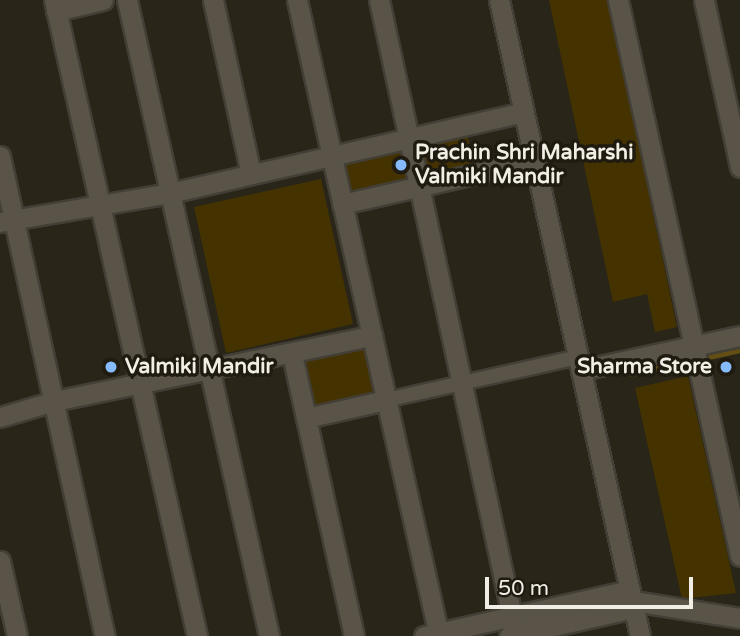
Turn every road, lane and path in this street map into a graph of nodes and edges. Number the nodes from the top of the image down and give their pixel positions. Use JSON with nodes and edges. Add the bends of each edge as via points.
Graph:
{"nodes":[{"id":1,"x":103,"y":0,"type":"edge"},
{"id":2,"x":127,"y":0,"type":"edge"},
{"id":3,"x":213,"y":0,"type":"edge"},
{"id":4,"x":297,"y":0,"type":"edge"},
{"id":5,"x":379,"y":0,"type":"edge"},
{"id":6,"x":499,"y":0,"type":"edge"},
{"id":7,"x":618,"y":0,"type":"edge"},
{"id":8,"x":704,"y":0,"type":"edge"},
{"id":9,"x":55,"y":5,"type":"edge"},
{"id":10,"x":524,"y":111,"type":"junction"},
{"id":11,"x":409,"y":138,"type":"junction"},
{"id":12,"x":332,"y":155,"type":"junction"},
{"id":13,"x":0,"y":156,"type":"edge"},
{"id":14,"x":535,"y":160,"type":"junction"},
{"id":15,"x":740,"y":167,"type":"edge"},
{"id":16,"x":251,"y":174,"type":"junction"},
{"id":17,"x":420,"y":186,"type":"junction"},
{"id":18,"x":170,"y":193,"type":"junction"},
{"id":19,"x":342,"y":204,"type":"junction"},
{"id":20,"x":100,"y":205,"type":"junction"},
{"id":21,"x":7,"y":221,"type":"edge"},
{"id":22,"x":372,"y":336,"type":"junction"},
{"id":23,"x":740,"y":337,"type":"edge"},
{"id":24,"x":694,"y":346,"type":"junction"},
{"id":25,"x":292,"y":354,"type":"junction"},
{"id":26,"x":580,"y":363,"type":"junction"},
{"id":27,"x":210,"y":372,"type":"junction"},
{"id":28,"x":462,"y":383,"type":"junction"},
{"id":29,"x":140,"y":385,"type":"junction"},
{"id":30,"x":386,"y":400,"type":"junction"},
{"id":31,"x":54,"y":401,"type":"junction"},
{"id":32,"x":0,"y":417,"type":"edge"},
{"id":33,"x":306,"y":418,"type":"junction"},
{"id":34,"x":740,"y":556,"type":"edge"},
{"id":35,"x":0,"y":561,"type":"edge"},
{"id":36,"x":632,"y":600,"type":"junction"},
{"id":37,"x":740,"y":618,"type":"edge"},
{"id":38,"x":511,"y":626,"type":"edge"},
{"id":39,"x":433,"y":635,"type":"edge"},
{"id":40,"x":17,"y":636,"type":"edge"},
{"id":41,"x":105,"y":636,"type":"edge"},
{"id":42,"x":197,"y":636,"type":"edge"},
{"id":43,"x":269,"y":636,"type":"edge"},
{"id":44,"x":354,"y":636,"type":"edge"},
{"id":45,"x":640,"y":636,"type":"edge"}],
"edges":[{"from":1,"to":9,"type":"street"},
{"from":2,"to":18,"type":"street"},
{"from":3,"to":16,"type":"street"},
{"from":4,"to":12,"type":"street"},
{"from":5,"to":11,"type":"street"},
{"from":6,"to":10,"type":"street"},
{"from":7,"to":24,"type":"street"},
{"from":8,"to":15,"type":"street"},
{"from":9,"to":20,"type":"street"},
{"from":10,"to":11,"type":"street"},
{"from":10,"to":14,"type":"street"},
{"from":11,"to":12,"type":"street"},
{"from":11,"to":17,"type":"street"},
{"from":12,"to":16,"type":"street"},
{"from":12,"to":19,"type":"street"},
{"from":13,"to":21,"type":"street"},
{"from":14,"to":17,"type":"street"},
{"from":14,"to":26,"type":"street"},
{"from":16,"to":18,"type":"street"},
{"from":17,"to":19,"type":"street"},
{"from":17,"to":28,"type":"street"},
{"from":18,"to":20,"type":"street"},
{"from":18,"to":27,"type":"street"},
{"from":19,"to":22,"type":"street"},
{"from":20,"to":21,"type":"street"},
{"from":20,"to":29,"type":"street"},
{"from":21,"to":31,"type":"street"},
{"from":22,"to":25,"type":"street"},
{"from":22,"to":30,"type":"street"},
{"from":23,"to":24,"type":"street"},
{"from":24,"to":26,"type":"street"},
{"from":24,"to":34,"type":"street"},
{"from":25,"to":27,"type":"street"},
{"from":25,"to":33,"type":"street"},
{"from":26,"to":28,"type":"lane"},
{"from":26,"to":36,"type":"street"},
{"from":27,"to":29,"type":"street"},
{"from":27,"to":43,"type":"street"},
{"from":28,"to":30,"type":"lane"},
{"from":28,"to":38,"type":"street"},
{"from":29,"to":31,"type":"street"},
{"from":29,"to":42,"type":"street"},
{"from":30,"to":33,"type":"street"},
{"from":30,"to":39,"type":"street"},
{"from":31,"to":32,"type":"street"},
{"from":31,"to":41,"type":"street"},
{"from":33,"to":44,"type":"street"},
{"from":35,"to":40,"type":"street"},
{"from":36,"to":37,"type":"street"},
{"from":36,"to":38,"type":"street"},
{"from":36,"to":45,"type":"street"},
{"from":38,"to":39,"type":"street"}]}
